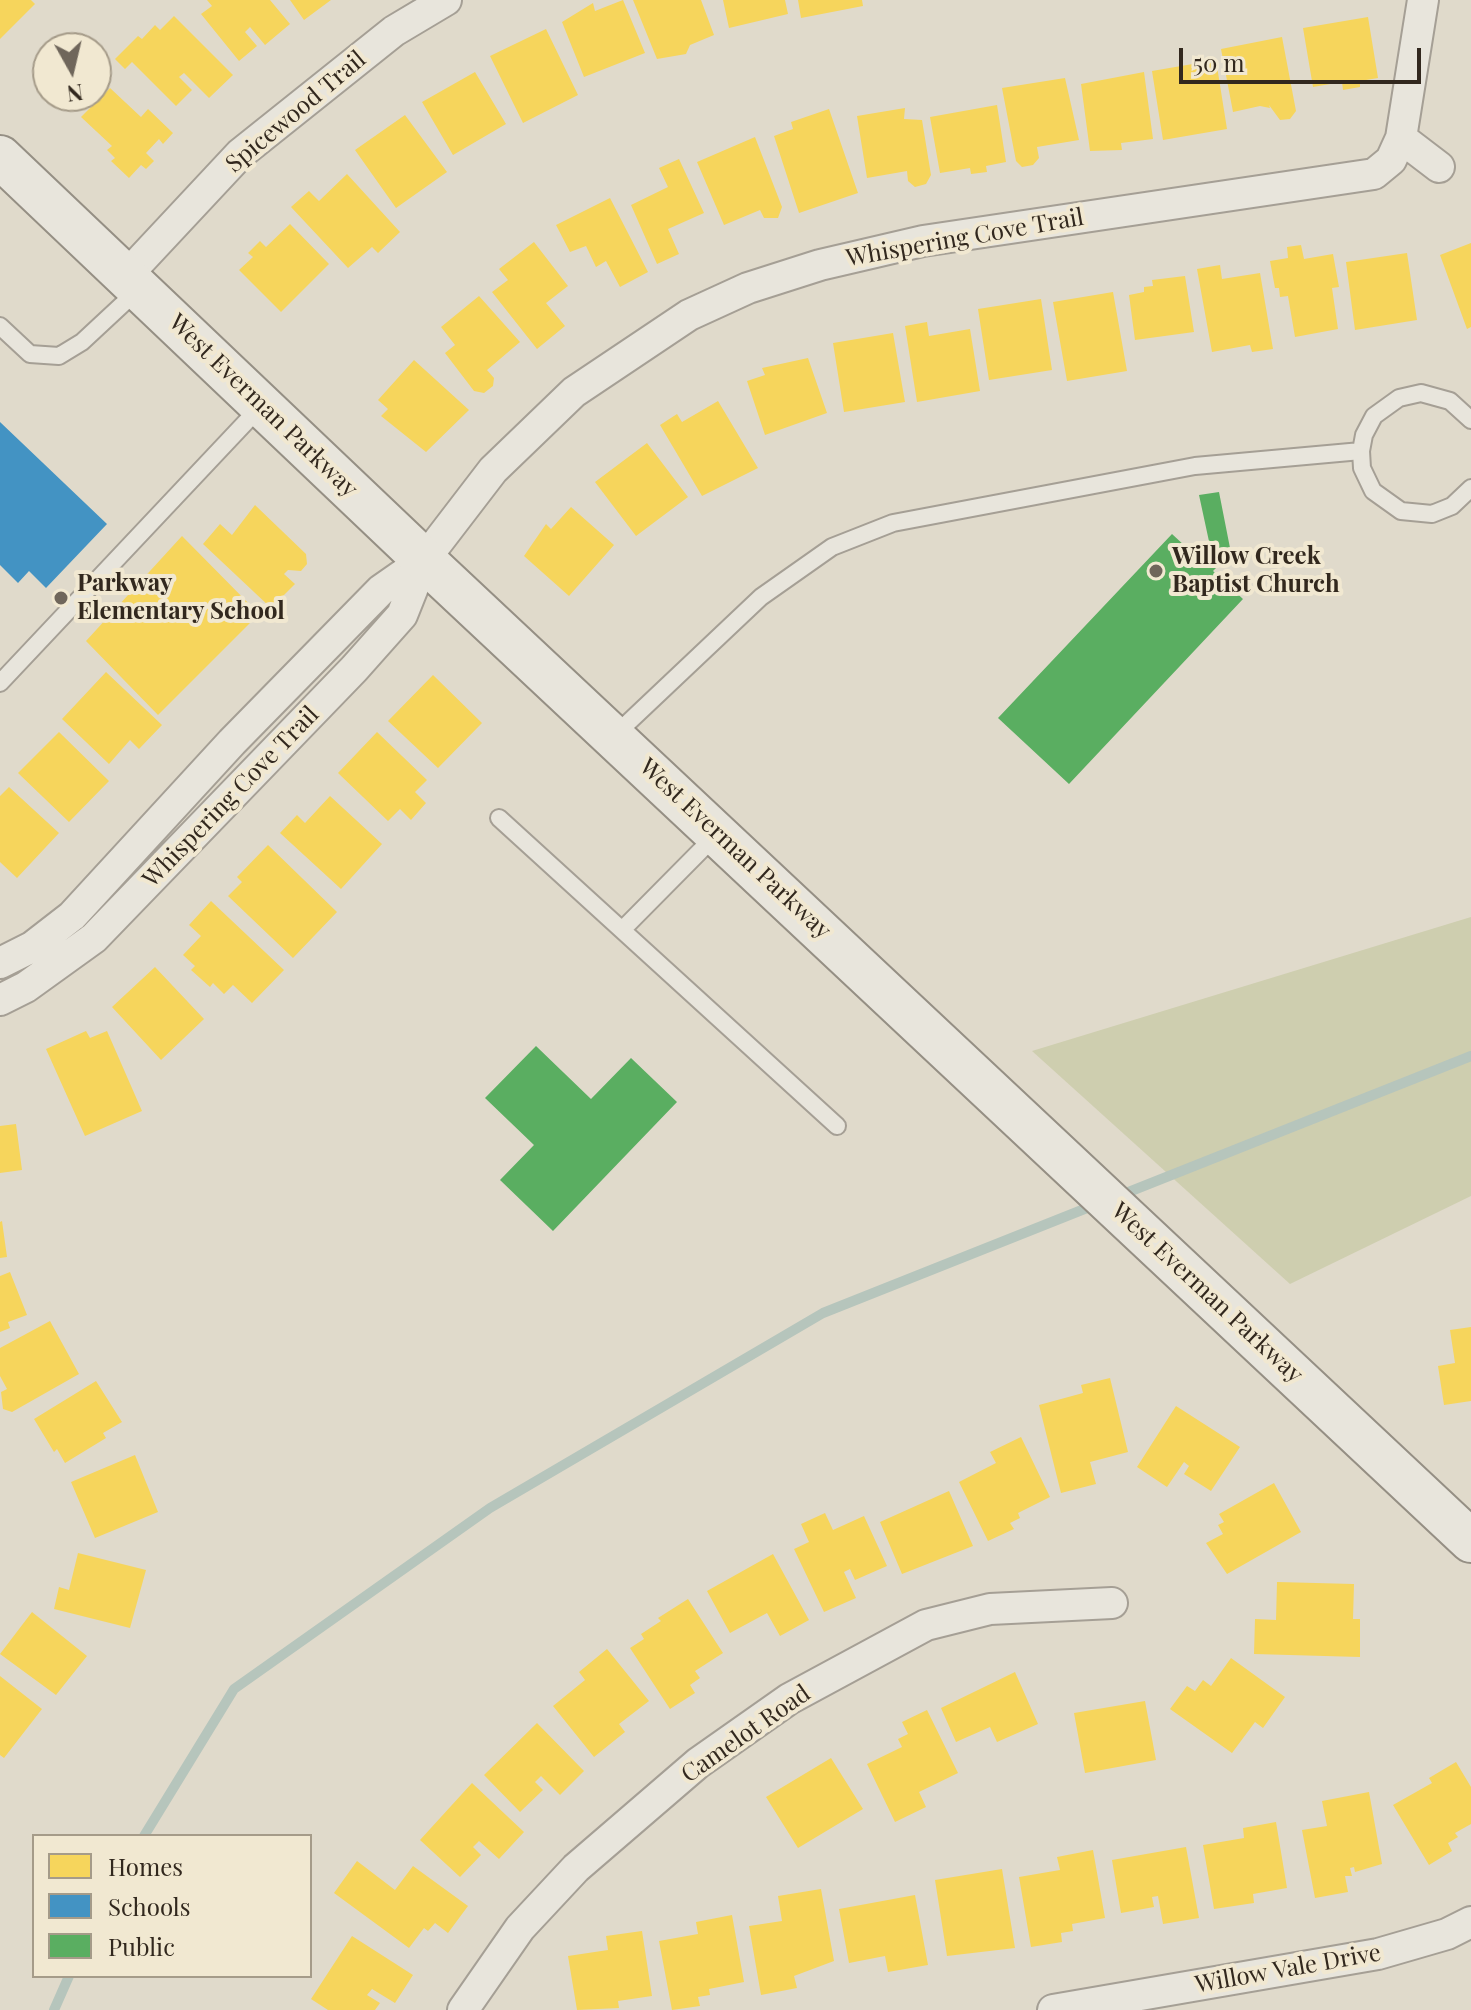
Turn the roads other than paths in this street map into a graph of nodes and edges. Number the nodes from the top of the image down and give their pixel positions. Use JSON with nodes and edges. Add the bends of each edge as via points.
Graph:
{"nodes":[{"id":1,"x":446,"y":0,"type":"edge"},
{"id":2,"x":1423,"y":0,"type":"edge"},
{"id":3,"x":1401,"y":138,"type":"junction"},
{"id":4,"x":0,"y":157,"type":"edge"},
{"id":5,"x":1439,"y":167,"type":"dead end"},
{"id":6,"x":132,"y":282,"type":"junction"},
{"id":7,"x":0,"y":326,"type":"edge"},
{"id":8,"x":262,"y":405,"type":"junction"},
{"id":9,"x":1471,"y":420,"type":"edge"},
{"id":10,"x":1361,"y":451,"type":"junction"},
{"id":11,"x":1471,"y":488,"type":"edge"},
{"id":12,"x":424,"y":560,"type":"junction"},
{"id":13,"x":306,"y":669,"type":"junction"},
{"id":14,"x":0,"y":683,"type":"edge"},
{"id":15,"x":331,"y":693,"type":"junction"},
{"id":16,"x":615,"y":735,"type":"junction"},
{"id":17,"x":499,"y":818,"type":"dead end"},
{"id":18,"x":718,"y":832,"type":"junction"},
{"id":19,"x":110,"y":875,"type":"junction"},
{"id":20,"x":133,"y":897,"type":"junction"},
{"id":21,"x":623,"y":929,"type":"junction"},
{"id":22,"x":0,"y":963,"type":"edge"},
{"id":23,"x":0,"y":1000,"type":"edge"},
{"id":24,"x":837,"y":1126,"type":"dead end"},
{"id":25,"x":1471,"y":1541,"type":"edge"},
{"id":26,"x":1112,"y":1603,"type":"dead end"},
{"id":27,"x":1471,"y":1922,"type":"edge"},
{"id":28,"x":463,"y":2010,"type":"edge"},
{"id":29,"x":1053,"y":2010,"type":"edge"}],
"edges":[{"from":1,"to":6,"type":"street","name":"Spicewood Trail","via":[[394,31],[240,154]]},
{"from":2,"to":3,"type":"street"},
{"from":3,"to":5,"type":"street"},
{"from":3,"to":12,"type":"street","name":"Whispering Cove Trail","via":[[1391,160],[1374,174],[923,241],[748,288],[689,315],[574,392],[493,470]]},
{"from":4,"to":6,"type":"street","name":"West Everman Parkway"},
{"from":6,"to":7,"type":"lane","via":[[82,342],[59,356],[30,354]]},
{"from":6,"to":8,"type":"street","name":"West Everman Parkway"},
{"from":8,"to":12,"type":"street","name":"West Everman Parkway"},
{"from":8,"to":14,"type":"lane"},
{"from":9,"to":10,"type":"lane","via":[[1450,401],[1421,393],[1399,398],[1374,416]]},
{"from":10,"to":11,"type":"lane","via":[[1373,491],[1401,511],[1432,514],[1452,506]]},
{"from":10,"to":16,"type":"lane","via":[[1195,466],[881,528],[832,547],[761,597]]},
{"from":12,"to":13,"type":"street","name":"Whispering Cove Trail","via":[[381,590]]},
{"from":12,"to":15,"type":"street","name":"Whispering Cove Trail","via":[[402,615]]},
{"from":12,"to":16,"type":"street","name":"West Everman Parkway"},
{"from":13,"to":15,"type":"street"},
{"from":13,"to":19,"type":"street","name":"Whispering Cove Trail"},
{"from":15,"to":20,"type":"street","name":"Whispering Cove Trail"},
{"from":16,"to":18,"type":"street","name":"West Everman Parkway"},
{"from":17,"to":21,"type":"lane"},
{"from":18,"to":21,"type":"lane"},
{"from":18,"to":25,"type":"street","name":"West Everman Parkway"},
{"from":19,"to":20,"type":"street"},
{"from":19,"to":22,"type":"street","name":"Whispering Cove Trail","via":[[72,916],[32,947]]},
{"from":20,"to":23,"type":"street","name":"Whispering Cove Trail","via":[[94,938]]},
{"from":21,"to":24,"type":"lane"},
{"from":26,"to":28,"type":"street","name":"Camelot Road","via":[[990,1609],[926,1625],[789,1699],[698,1763],[576,1868],[520,1928]]},
{"from":27,"to":29,"type":"street","name":"Willow Vale Drive","via":[[1378,1954]]}]}
